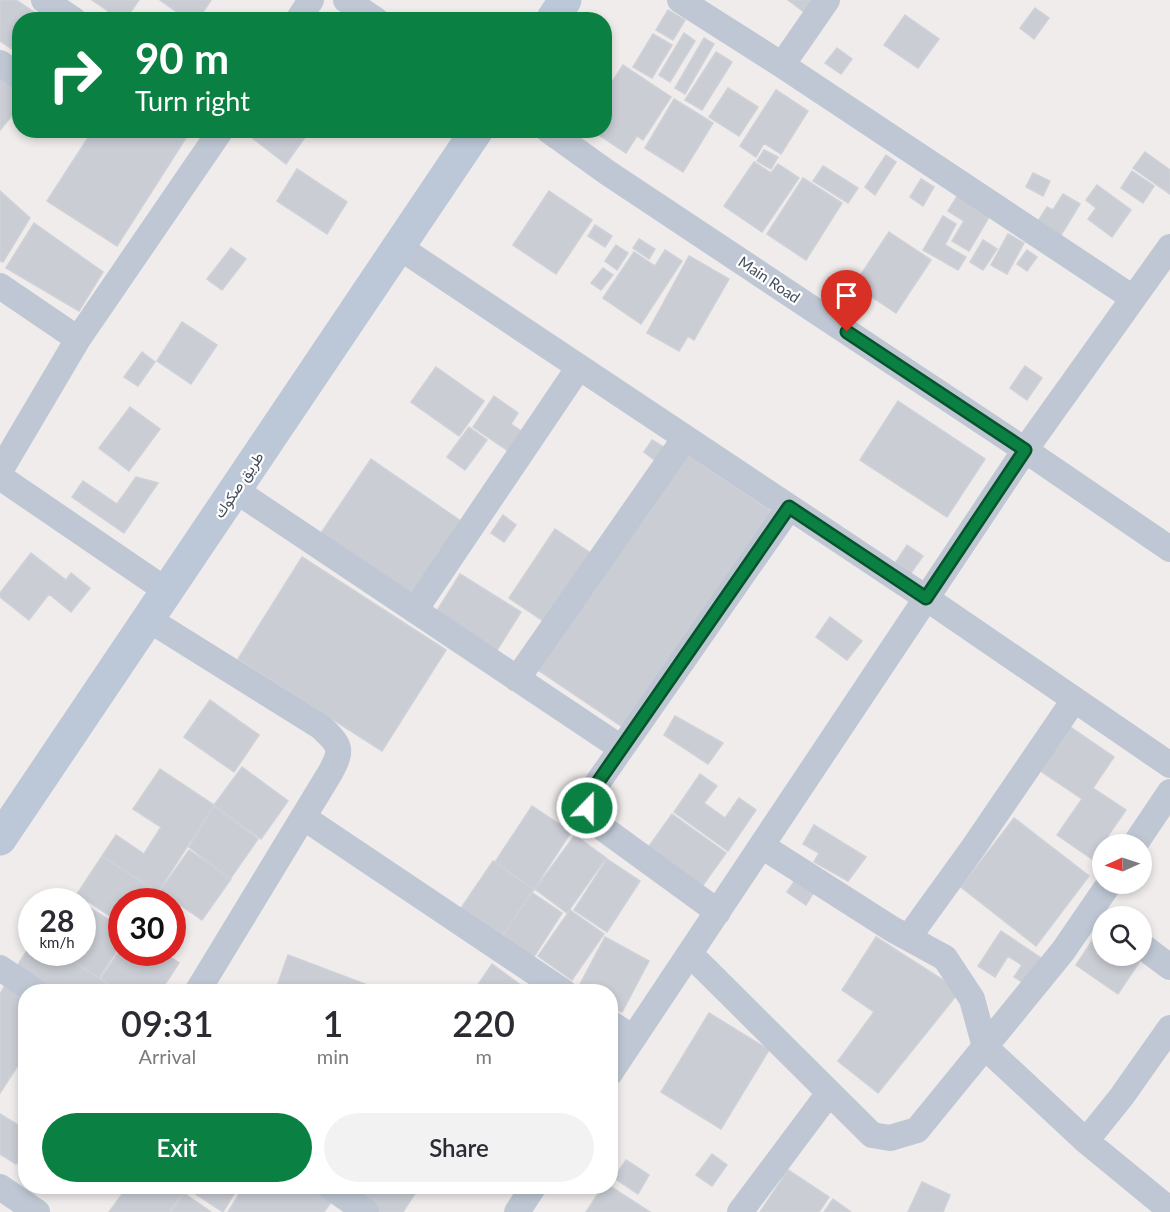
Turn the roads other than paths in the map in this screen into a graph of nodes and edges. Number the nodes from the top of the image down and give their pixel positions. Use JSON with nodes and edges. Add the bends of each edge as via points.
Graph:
{"nodes":[{"id":1,"x":44,"y":0,"type":"edge"},
{"id":2,"x":346,"y":0,"type":"edge"},
{"id":3,"x":680,"y":0,"type":"edge"},
{"id":4,"x":827,"y":0,"type":"edge"},
{"id":5,"x":62,"y":12,"type":"edge"},
{"id":6,"x":364,"y":12,"type":"edge"},
{"id":7,"x":782,"y":65,"type":"junction"},
{"id":8,"x":216,"y":138,"type":"edge"},
{"id":9,"x":472,"y":138,"type":"edge"},
{"id":10,"x":559,"y":138,"type":"edge"},
{"id":11,"x":399,"y":247,"type":"junction"},
{"id":12,"x":1170,"y":247,"type":"edge"},
{"id":13,"x":0,"y":286,"type":"edge"},
{"id":14,"x":1133,"y":298,"type":"junction"},
{"id":15,"x":78,"y":339,"type":"junction"},
{"id":16,"x":579,"y":367,"type":"junction"},
{"id":17,"x":685,"y":438,"type":"junction"},
{"id":18,"x":1025,"y":450,"type":"junction"},
{"id":19,"x":0,"y":471,"type":"edge"},
{"id":20,"x":0,"y":477,"type":"edge"},
{"id":21,"x":235,"y":490,"type":"junction"},
{"id":22,"x":789,"y":507,"type":"junction"},
{"id":23,"x":1170,"y":549,"type":"edge"},
{"id":24,"x":167,"y":591,"type":"junction"},
{"id":25,"x":926,"y":598,"type":"junction"},
{"id":26,"x":415,"y":610,"type":"junction"},
{"id":27,"x":148,"y":619,"type":"junction"},
{"id":28,"x":518,"y":679,"type":"junction"},
{"id":29,"x":1074,"y":700,"type":"junction"},
{"id":30,"x":621,"y":748,"type":"junction"},
{"id":31,"x":1170,"y":765,"type":"edge"},
{"id":32,"x":1170,"y":792,"type":"edge"},
{"id":33,"x":303,"y":817,"type":"junction"},
{"id":34,"x":1142,"y":834,"type":"edge"},
{"id":35,"x":0,"y":839,"type":"edge"},
{"id":36,"x":762,"y":846,"type":"junction"},
{"id":37,"x":718,"y":912,"type":"junction"},
{"id":38,"x":1092,"y":920,"type":"edge"},
{"id":39,"x":908,"y":938,"type":"junction"},
{"id":40,"x":690,"y":954,"type":"junction"},
{"id":41,"x":1152,"y":954,"type":"edge"},
{"id":42,"x":1170,"y":967,"type":"edge"},
{"id":43,"x":0,"y":968,"type":"edge"},
{"id":44,"x":24,"y":984,"type":"edge"},
{"id":45,"x":202,"y":984,"type":"edge"},
{"id":46,"x":552,"y":984,"type":"edge"},
{"id":47,"x":618,"y":1028,"type":"edge"},
{"id":48,"x":1170,"y":1028,"type":"edge"},
{"id":49,"x":633,"y":1038,"type":"junction"},
{"id":50,"x":986,"y":1047,"type":"junction"},
{"id":51,"x":618,"y":1060,"type":"edge"},
{"id":52,"x":829,"y":1093,"type":"junction"},
{"id":53,"x":1086,"y":1141,"type":"junction"},
{"id":54,"x":0,"y":1187,"type":"edge"},
{"id":55,"x":340,"y":1194,"type":"edge"},
{"id":56,"x":529,"y":1194,"type":"edge"},
{"id":57,"x":1170,"y":1210,"type":"edge"},
{"id":58,"x":37,"y":1212,"type":"edge"},
{"id":59,"x":366,"y":1212,"type":"edge"},
{"id":60,"x":517,"y":1212,"type":"edge"},
{"id":61,"x":740,"y":1212,"type":"edge"}],
"edges":[{"from":1,"to":5,"type":"street"},
{"from":2,"to":6,"type":"street"},
{"from":3,"to":7,"type":"street"},
{"from":4,"to":7,"type":"street"},
{"from":7,"to":14,"type":"street"},
{"from":8,"to":15,"type":"street"},
{"from":9,"to":11,"type":"street","name":"طريق صكوك"},
{"from":10,"to":18,"type":"street","name":"Main Road"},
{"from":11,"to":16,"type":"street"},
{"from":11,"to":21,"type":"street","name":"طريق صكوك"},
{"from":12,"to":14,"type":"street"},
{"from":13,"to":15,"type":"street"},
{"from":14,"to":18,"type":"street"},
{"from":15,"to":19,"type":"street"},
{"from":16,"to":17,"type":"street"},
{"from":16,"to":26,"type":"street"},
{"from":17,"to":22,"type":"street"},
{"from":17,"to":28,"type":"street"},
{"from":18,"to":23,"type":"street","name":"Main Road"},
{"from":18,"to":25,"type":"street"},
{"from":20,"to":24,"type":"street"},
{"from":21,"to":24,"type":"street","name":"طريق صكوك"},
{"from":21,"to":26,"type":"street"},
{"from":22,"to":25,"type":"street"},
{"from":22,"to":30,"type":"street"},
{"from":24,"to":27,"type":"street","name":"طريق صكوك"},
{"from":25,"to":29,"type":"street"},
{"from":25,"to":36,"type":"street"},
{"from":26,"to":28,"type":"street"},
{"from":27,"to":33,"type":"street","via":[[321,727],[336,741],[337,759]]},
{"from":27,"to":35,"type":"street","name":"طريق صكوك"},
{"from":28,"to":30,"type":"street"},
{"from":29,"to":31,"type":"street"},
{"from":29,"to":39,"type":"street"},
{"from":30,"to":37,"type":"street","via":[[589,798],[587,808],[592,817]]},
{"from":32,"to":34,"type":"street"},
{"from":33,"to":45,"type":"street"},
{"from":33,"to":46,"type":"street"},
{"from":36,"to":37,"type":"street"},
{"from":36,"to":39,"type":"street"},
{"from":37,"to":40,"type":"street"},
{"from":38,"to":50,"type":"street"},
{"from":39,"to":50,"type":"street","via":[[945,958],[972,999]]},
{"from":40,"to":49,"type":"street"},
{"from":40,"to":52,"type":"street"},
{"from":41,"to":42,"type":"street"},
{"from":43,"to":44,"type":"street"},
{"from":47,"to":49,"type":"street"},
{"from":48,"to":53,"type":"street"},
{"from":49,"to":51,"type":"street"},
{"from":50,"to":52,"type":"street","via":[[917,1130],[890,1138],[872,1135]]},
{"from":50,"to":53,"type":"street"},
{"from":52,"to":61,"type":"street"},
{"from":53,"to":57,"type":"street"},
{"from":54,"to":58,"type":"street"},
{"from":55,"to":59,"type":"street"},
{"from":56,"to":60,"type":"street"}]}
